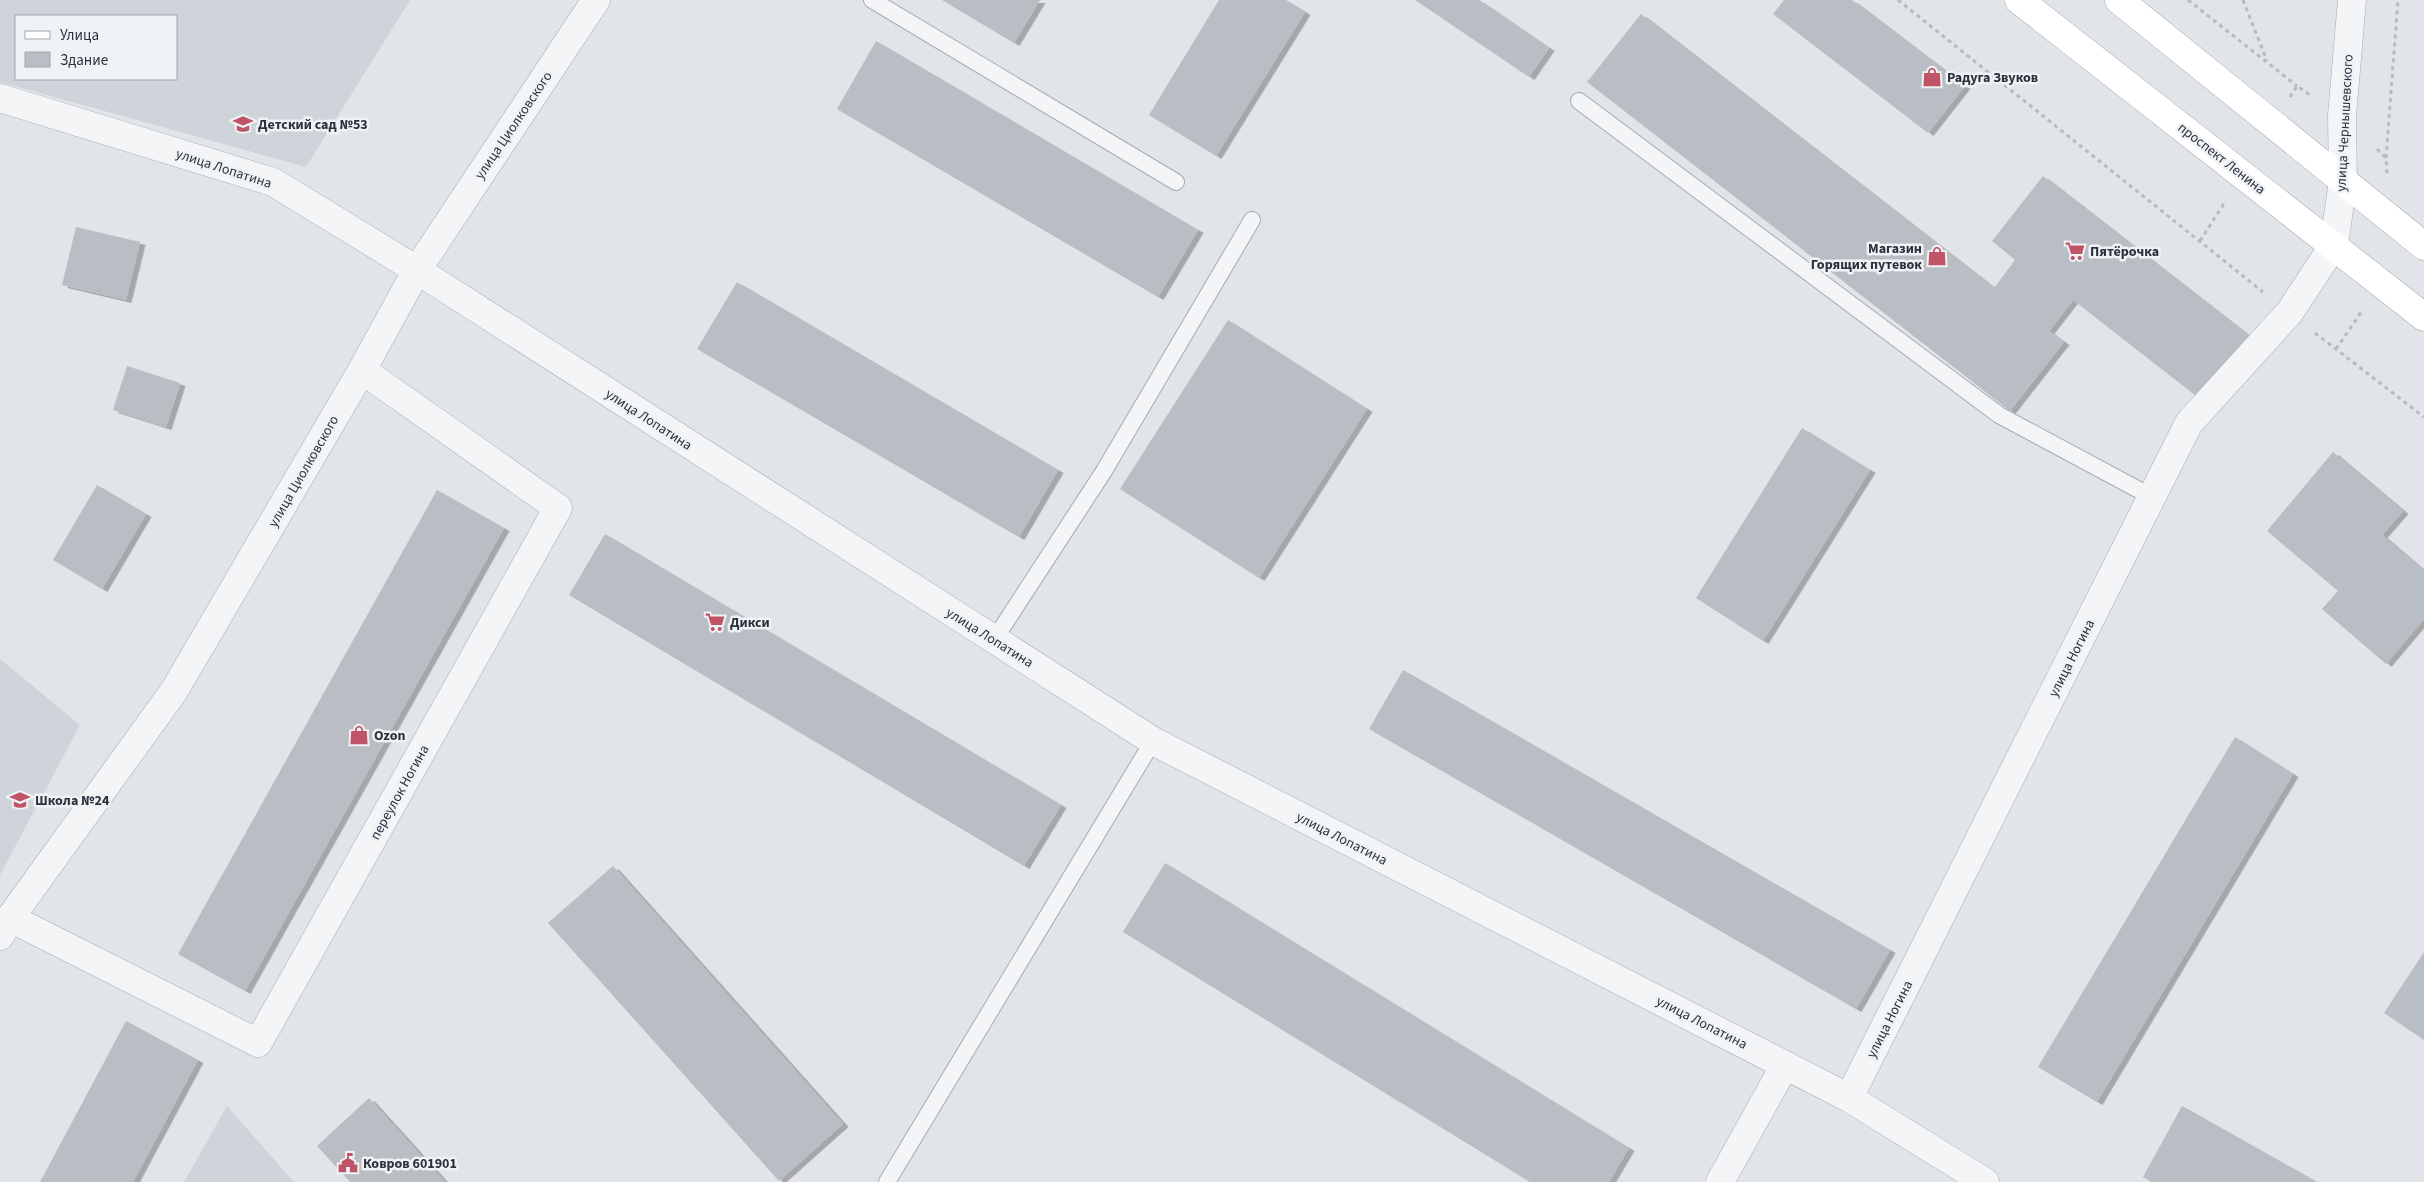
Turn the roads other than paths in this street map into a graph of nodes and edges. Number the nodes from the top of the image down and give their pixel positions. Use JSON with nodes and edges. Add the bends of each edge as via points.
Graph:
{"nodes":[{"id":1,"x":596,"y":0,"type":"edge"},
{"id":2,"x":872,"y":0,"type":"edge"},
{"id":3,"x":2019,"y":0,"type":"edge"},
{"id":4,"x":2119,"y":0,"type":"edge"},
{"id":5,"x":2352,"y":0,"type":"edge"},
{"id":6,"x":0,"y":98,"type":"edge"},
{"id":7,"x":1579,"y":101,"type":"dead end"},
{"id":8,"x":2343,"y":181,"type":"junction"},
{"id":9,"x":1176,"y":182,"type":"dead end"},
{"id":10,"x":1252,"y":220,"type":"dead end"},
{"id":11,"x":2334,"y":245,"type":"junction"},
{"id":12,"x":2424,"y":246,"type":"edge"},
{"id":13,"x":417,"y":270,"type":"junction"},
{"id":14,"x":2424,"y":317,"type":"edge"},
{"id":15,"x":362,"y":370,"type":"junction"},
{"id":16,"x":2152,"y":497,"type":"junction"},
{"id":17,"x":994,"y":640,"type":"junction"},
{"id":18,"x":1153,"y":741,"type":"junction"},
{"id":19,"x":5,"y":927,"type":"edge"},
{"id":20,"x":1785,"y":1065,"type":"junction"},
{"id":21,"x":1849,"y":1098,"type":"junction"},
{"id":22,"x":887,"y":1182,"type":"edge"},
{"id":23,"x":1720,"y":1182,"type":"edge"},
{"id":24,"x":1985,"y":1182,"type":"edge"}],
"edges":[{"from":1,"to":13,"type":"street","name":"улица Циолковского"},
{"from":2,"to":9,"type":"lane"},
{"from":3,"to":11,"type":"main road","name":"проспект Ленина"},
{"from":4,"to":8,"type":"main road"},
{"from":5,"to":8,"type":"street","name":"улица Чернышевского","via":[[2342,116]]},
{"from":6,"to":13,"type":"street","name":"улица Лопатина","via":[[273,182]]},
{"from":7,"to":16,"type":"lane","via":[[1999,415]]},
{"from":8,"to":11,"type":"street","name":"улица Чернышевского"},
{"from":8,"to":12,"type":"main road"},
{"from":10,"to":17,"type":"lane","via":[[1104,471]]},
{"from":11,"to":14,"type":"main road","name":"проспект Ленина"},
{"from":11,"to":16,"type":"street","name":"улица Ногина","via":[[2289,313],[2188,423]]},
{"from":13,"to":15,"type":"street","name":"улица Циолковского"},
{"from":13,"to":17,"type":"street","name":"улица Лопатина"},
{"from":15,"to":19,"type":"street","name":"улица Циолковского","via":[[174,691]]},
{"from":15,"to":19,"type":"street","name":"переулок Ногина","via":[[558,508],[258,1043]]},
{"from":16,"to":21,"type":"street","name":"улица Ногина"},
{"from":17,"to":18,"type":"street","name":"улица Лопатина"},
{"from":18,"to":20,"type":"street","name":"улица Лопатина"},
{"from":18,"to":22,"type":"lane"},
{"from":20,"to":21,"type":"street","name":"улица Лопатина"},
{"from":20,"to":23,"type":"street"},
{"from":21,"to":24,"type":"street","name":"улица Лопатина"}]}
